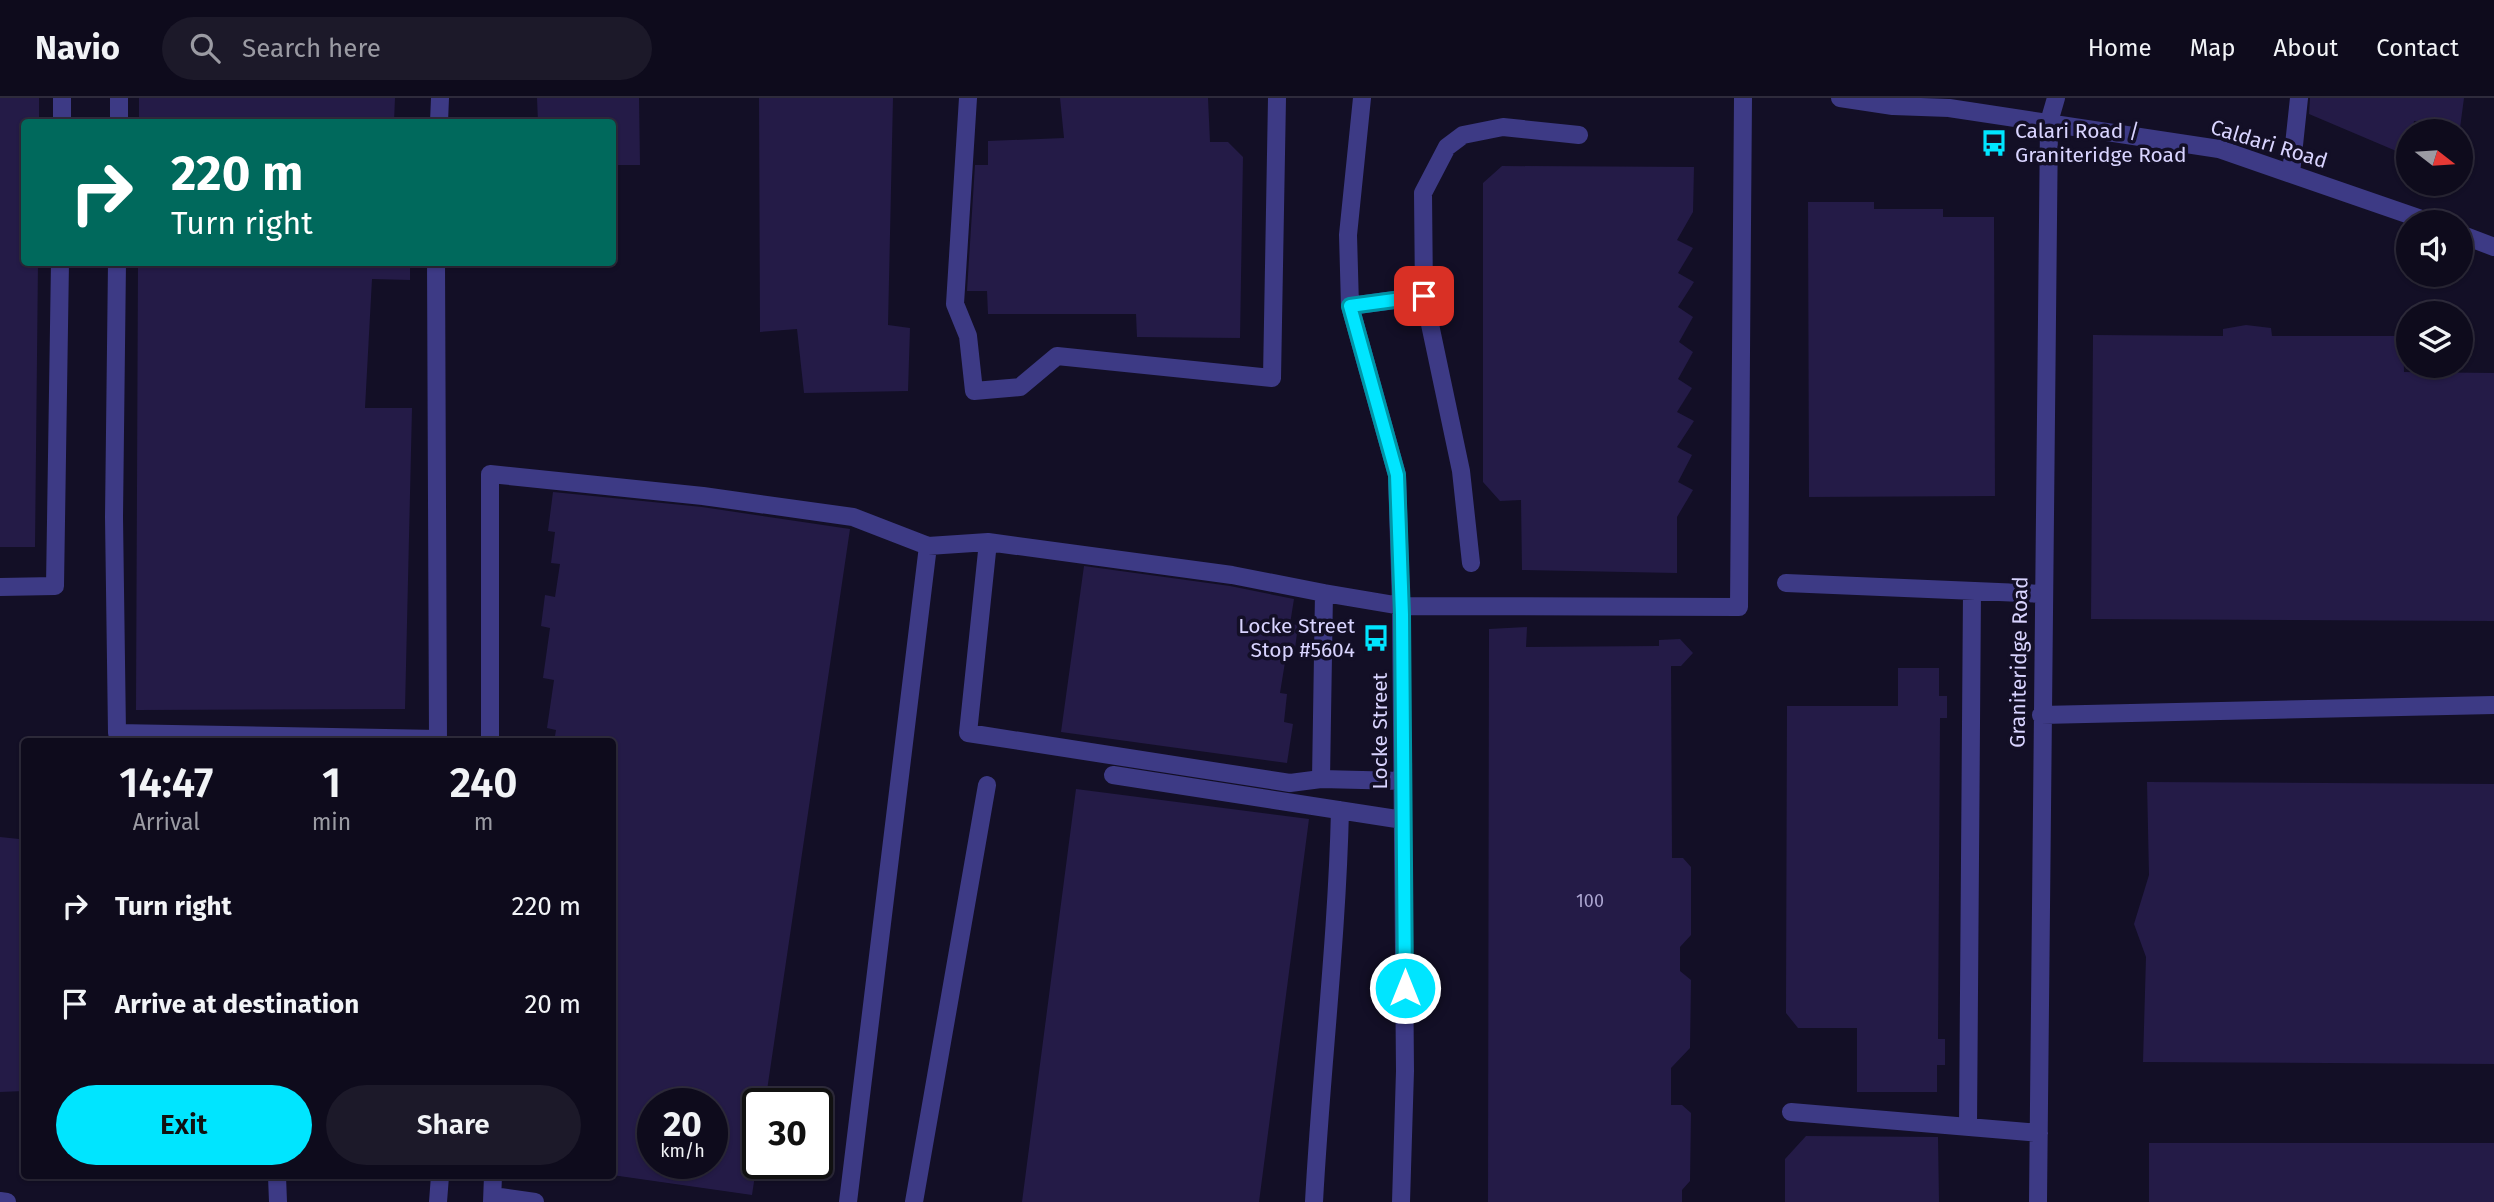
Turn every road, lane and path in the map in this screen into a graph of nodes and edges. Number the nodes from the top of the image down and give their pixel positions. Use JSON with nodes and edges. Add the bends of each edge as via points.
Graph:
{"nodes":[{"id":1,"x":62,"y":98,"type":"edge"},
{"id":2,"x":119,"y":98,"type":"edge"},
{"id":3,"x":440,"y":98,"type":"edge"},
{"id":4,"x":968,"y":98,"type":"edge"},
{"id":5,"x":1278,"y":98,"type":"edge"},
{"id":6,"x":1362,"y":98,"type":"edge"},
{"id":7,"x":1742,"y":98,"type":"edge"},
{"id":8,"x":1840,"y":98,"type":"edge"},
{"id":9,"x":2056,"y":98,"type":"edge"},
{"id":10,"x":2299,"y":98,"type":"edge"},
{"id":11,"x":62,"y":119,"type":"edge"},
{"id":12,"x":119,"y":119,"type":"edge"},
{"id":13,"x":439,"y":119,"type":"edge"},
{"id":14,"x":2049,"y":122,"type":"junction"},
{"id":15,"x":1579,"y":135,"type":"dead end"},
{"id":16,"x":2291,"y":173,"type":"junction"},
{"id":17,"x":2396,"y":210,"type":"edge"},
{"id":18,"x":2473,"y":239,"type":"edge"},
{"id":19,"x":2494,"y":247,"type":"edge"},
{"id":20,"x":60,"y":266,"type":"edge"},
{"id":21,"x":117,"y":266,"type":"edge"},
{"id":22,"x":436,"y":266,"type":"edge"},
{"id":23,"x":1424,"y":296,"type":"junction"},
{"id":24,"x":1350,"y":306,"type":"junction"},
{"id":25,"x":988,"y":542,"type":"junction"},
{"id":26,"x":928,"y":546,"type":"junction"},
{"id":27,"x":1471,"y":563,"type":"dead end"},
{"id":28,"x":1786,"y":583,"type":"dead end"},
{"id":29,"x":0,"y":587,"type":"edge"},
{"id":30,"x":1972,"y":591,"type":"junction"},
{"id":31,"x":1324,"y":593,"type":"junction"},
{"id":32,"x":2042,"y":594,"type":"junction"},
{"id":33,"x":1401,"y":606,"type":"junction"},
{"id":34,"x":2494,"y":705,"type":"edge"},
{"id":35,"x":2041,"y":715,"type":"junction"},
{"id":36,"x":384,"y":738,"type":"edge"},
{"id":37,"x":438,"y":738,"type":"edge"},
{"id":38,"x":490,"y":738,"type":"edge"},
{"id":39,"x":1112,"y":775,"type":"dead end"},
{"id":40,"x":1321,"y":779,"type":"junction"},
{"id":41,"x":1403,"y":781,"type":"junction"},
{"id":42,"x":987,"y":785,"type":"dead end"},
{"id":43,"x":1340,"y":810,"type":"junction"},
{"id":44,"x":1403,"y":820,"type":"junction"},
{"id":45,"x":1791,"y":1112,"type":"dead end"},
{"id":46,"x":1968,"y":1127,"type":"junction"},
{"id":47,"x":2039,"y":1133,"type":"junction"},
{"id":48,"x":277,"y":1179,"type":"edge"},
{"id":49,"x":440,"y":1179,"type":"edge"},
{"id":50,"x":493,"y":1179,"type":"edge"},
{"id":51,"x":493,"y":1199,"type":"edge"},
{"id":52,"x":0,"y":1201,"type":"edge"},
{"id":53,"x":7,"y":1202,"type":"edge"},
{"id":54,"x":278,"y":1202,"type":"edge"},
{"id":55,"x":438,"y":1202,"type":"edge"},
{"id":56,"x":536,"y":1202,"type":"edge"},
{"id":57,"x":848,"y":1202,"type":"edge"},
{"id":58,"x":914,"y":1202,"type":"edge"},
{"id":59,"x":1314,"y":1202,"type":"edge"},
{"id":60,"x":1401,"y":1202,"type":"edge"},
{"id":61,"x":2038,"y":1202,"type":"edge"}],
"edges":[{"from":1,"to":11,"type":"street"},
{"from":2,"to":12,"type":"street"},
{"from":3,"to":13,"type":"street"},
{"from":4,"to":5,"type":"street","via":[[955,304],[968,336],[974,391],[1020,387],[1057,356],[1272,377]]},
{"from":6,"to":24,"type":"street","name":"Locke Street","via":[[1348,235]]},
{"from":7,"to":33,"type":"street","via":[[1739,607]]},
{"from":8,"to":14,"type":"street","name":"Caldari Road"},
{"from":9,"to":14,"type":"street","name":"Graniteridge Road"},
{"from":10,"to":16,"type":"street"},
{"from":14,"to":16,"type":"street","name":"Caldari Road","via":[[2220,149]]},
{"from":14,"to":32,"type":"street","name":"Graniteridge Road"},
{"from":15,"to":23,"type":"street","via":[[1503,127],[1463,135],[1447,147],[1423,193]]},
{"from":16,"to":17,"type":"street","name":"Caldari Road"},
{"from":18,"to":19,"type":"street"},
{"from":20,"to":29,"type":"street","via":[[55,586]]},
{"from":21,"to":36,"type":"street","via":[[117,733]]},
{"from":22,"to":37,"type":"street"},
{"from":23,"to":24,"type":"street"},
{"from":23,"to":27,"type":"street","via":[[1461,471]]},
{"from":24,"to":33,"type":"street","name":"Locke Street","via":[[1397,475]]},
{"from":25,"to":26,"type":"street"},
{"from":25,"to":31,"type":"street","via":[[1232,575]]},
{"from":25,"to":40,"type":"street","via":[[968,733],[1290,783]]},
{"from":26,"to":38,"type":"street","via":[[853,517],[490,474]]},
{"from":26,"to":57,"type":"street"},
{"from":28,"to":30,"type":"street"},
{"from":30,"to":32,"type":"street"},
{"from":30,"to":46,"type":"street"},
{"from":31,"to":33,"type":"street"},
{"from":31,"to":40,"type":"street"},
{"from":32,"to":35,"type":"street","name":"Graniteridge Road"},
{"from":33,"to":41,"type":"street","name":"Locke Street"},
{"from":34,"to":35,"type":"street"},
{"from":35,"to":47,"type":"street","name":"Graniteridge Road"},
{"from":39,"to":43,"type":"street"},
{"from":40,"to":41,"type":"street"},
{"from":41,"to":44,"type":"street","name":"Locke Street"},
{"from":42,"to":58,"type":"street"},
{"from":43,"to":44,"type":"street"},
{"from":43,"to":59,"type":"street","via":[[1337,919]]},
{"from":44,"to":60,"type":"street","name":"Locke Street"},
{"from":45,"to":46,"type":"street"},
{"from":46,"to":47,"type":"street"},
{"from":47,"to":61,"type":"street","name":"Graniteridge Road"},
{"from":48,"to":54,"type":"street"},
{"from":49,"to":55,"type":"street"},
{"from":50,"to":51,"type":"street"},
{"from":51,"to":56,"type":"street"},
{"from":52,"to":53,"type":"street"}]}
